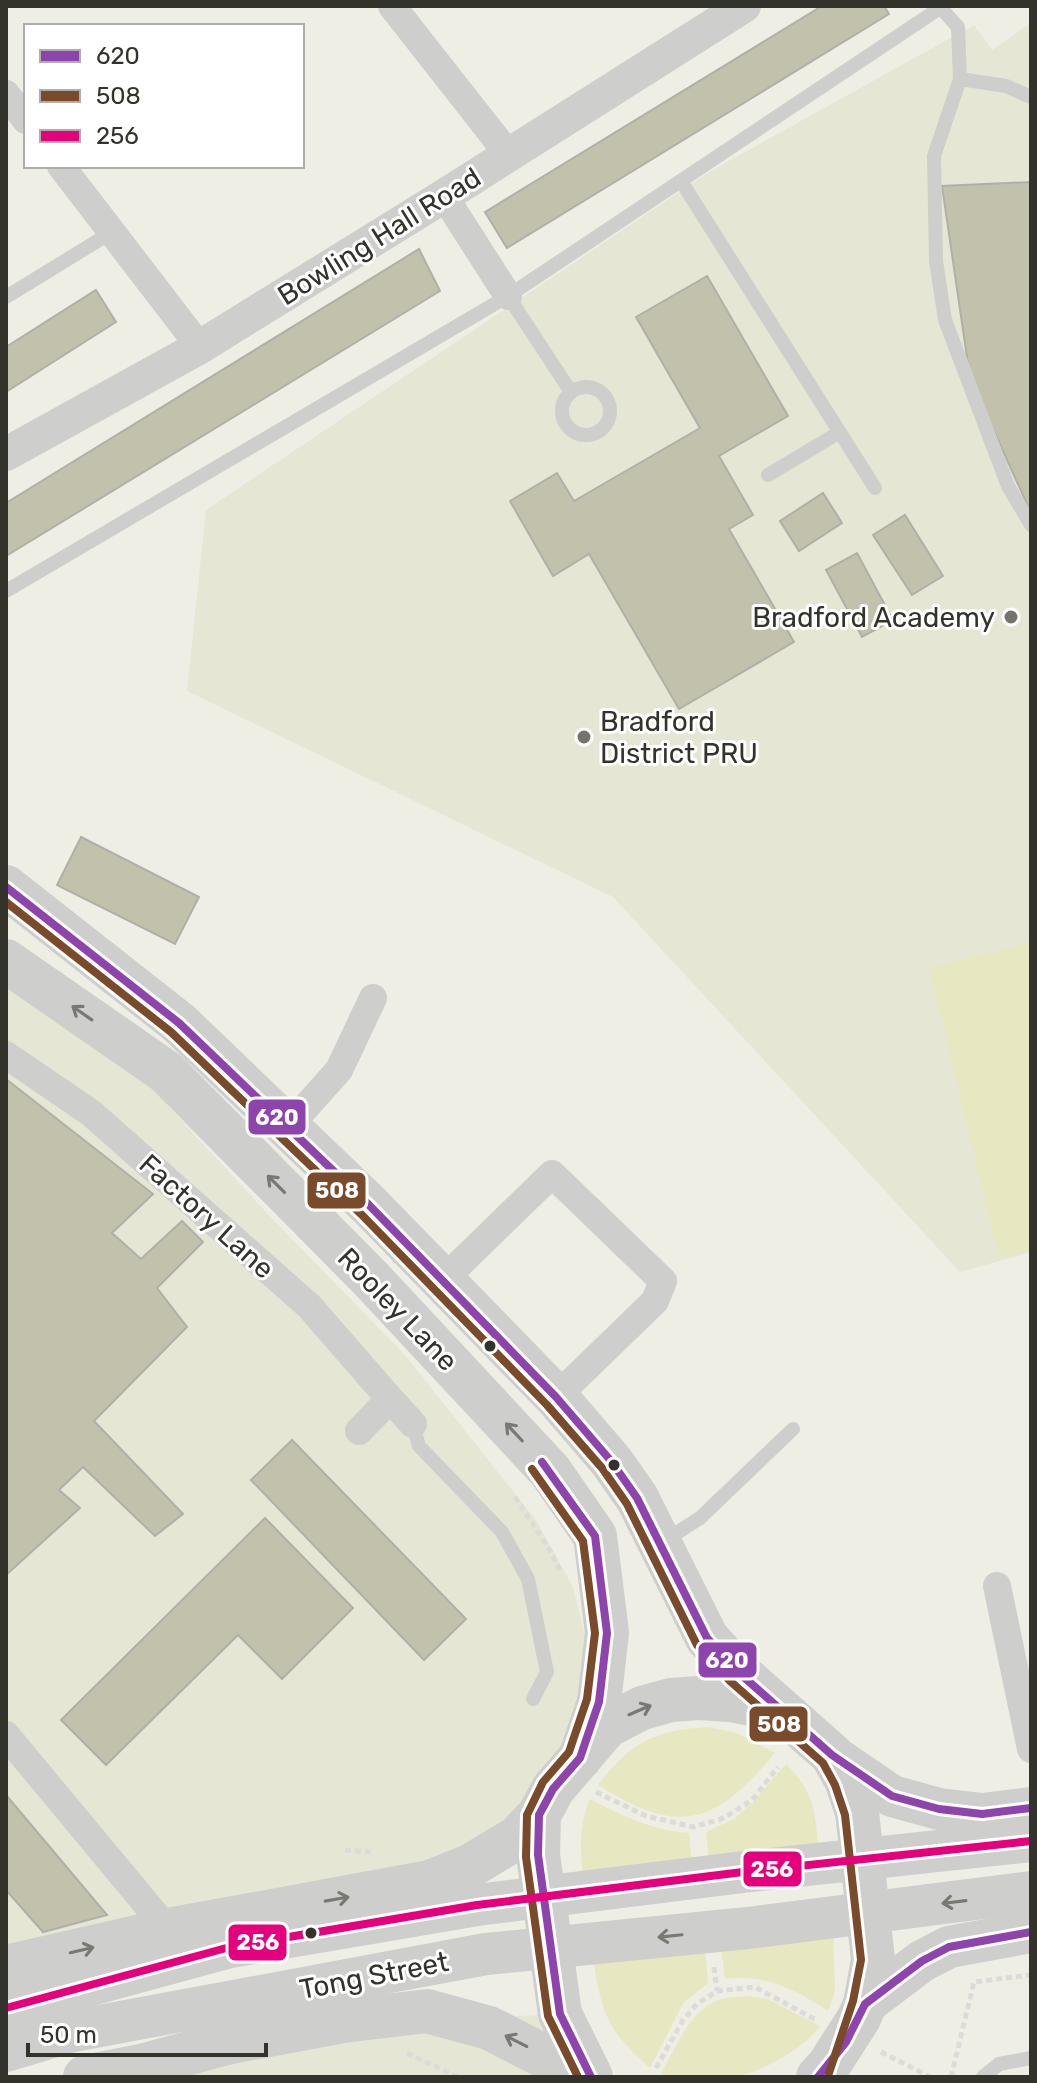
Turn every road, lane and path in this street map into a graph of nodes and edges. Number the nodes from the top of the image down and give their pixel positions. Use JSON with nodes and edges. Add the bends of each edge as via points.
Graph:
{"nodes":[{"id":1,"x":392,"y":6,"type":"edge"},
{"id":2,"x":744,"y":6,"type":"edge"},
{"id":3,"x":940,"y":7,"type":"edge"},
{"id":4,"x":960,"y":79,"type":"junction"},
{"id":5,"x":6,"y":94,"type":"edge"},
{"id":6,"x":1031,"y":97,"type":"edge"},
{"id":7,"x":24,"y":117,"type":"edge"},
{"id":8,"x":509,"y":155,"type":"junction"},
{"id":9,"x":63,"y":168,"type":"edge"},
{"id":10,"x":681,"y":181,"type":"junction"},
{"id":11,"x":444,"y":196,"type":"junction"},
{"id":12,"x":112,"y":232,"type":"junction"},
{"id":13,"x":508,"y":296,"type":"junction"},
{"id":14,"x":6,"y":297,"type":"edge"},
{"id":15,"x":200,"y":347,"type":"junction"},
{"id":16,"x":571,"y":392,"type":"dead end"},
{"id":17,"x":840,"y":432,"type":"junction"},
{"id":18,"x":6,"y":454,"type":"edge"},
{"id":19,"x":768,"y":475,"type":"dead end"},
{"id":20,"x":875,"y":488,"type":"dead end"},
{"id":21,"x":1031,"y":525,"type":"edge"},
{"id":22,"x":6,"y":591,"type":"edge"},
{"id":23,"x":6,"y":887,"type":"edge"},
{"id":24,"x":6,"y":961,"type":"edge"},
{"id":25,"x":373,"y":998,"type":"dead end"},
{"id":26,"x":6,"y":1055,"type":"edge"},
{"id":27,"x":288,"y":1127,"type":"junction"},
{"id":28,"x":443,"y":1280,"type":"junction"},
{"id":29,"x":556,"y":1397,"type":"junction"},
{"id":30,"x":390,"y":1399,"type":"junction"},
{"id":31,"x":413,"y":1424,"type":"joint"},
{"id":32,"x":793,"y":1429,"type":"dead end"},
{"id":33,"x":359,"y":1431,"type":"dead end"},
{"id":34,"x":660,"y":1543,"type":"junction"},
{"id":35,"x":997,"y":1586,"type":"dead end"},
{"id":36,"x":533,"y":1699,"type":"dead end"},
{"id":37,"x":790,"y":1717,"type":"junction"},
{"id":38,"x":6,"y":1735,"type":"edge"},
{"id":39,"x":1031,"y":1749,"type":"edge"},
{"id":40,"x":832,"y":1755,"type":"junction"},
{"id":41,"x":778,"y":1767,"type":"dead end"},
{"id":42,"x":587,"y":1775,"type":"junction"},
{"id":43,"x":1031,"y":1808,"type":"edge"},
{"id":44,"x":539,"y":1835,"type":"junction"},
{"id":45,"x":1031,"y":1841,"type":"edge"},
{"id":46,"x":1031,"y":1892,"type":"edge"},
{"id":47,"x":168,"y":1930,"type":"junction"},
{"id":48,"x":1031,"y":1932,"type":"edge"},
{"id":49,"x":6,"y":1967,"type":"edge"},
{"id":50,"x":1031,"y":1975,"type":"edge"},
{"id":51,"x":6,"y":2008,"type":"edge"},
{"id":52,"x":854,"y":2023,"type":"junction"},
{"id":53,"x":6,"y":2051,"type":"edge"},
{"id":54,"x":1031,"y":2058,"type":"edge"},
{"id":55,"x":656,"y":2068,"type":"dead end"},
{"id":56,"x":148,"y":2071,"type":"edge"},
{"id":57,"x":85,"y":2077,"type":"edge"},
{"id":58,"x":588,"y":2077,"type":"edge"},
{"id":59,"x":818,"y":2077,"type":"edge"},
{"id":60,"x":840,"y":2077,"type":"edge"},
{"id":61,"x":930,"y":2077,"type":"edge"},
{"id":62,"x":951,"y":2077,"type":"edge"},
{"id":63,"x":983,"y":2077,"type":"edge"}],
"edges":[{"from":1,"to":8,"type":"street"},
{"from":2,"to":8,"type":"street","name":"Bowling Hall Road"},
{"from":3,"to":4,"type":"lane","via":[[958,27]]},
{"from":3,"to":10,"type":"lane"},
{"from":4,"to":6,"type":"lane","via":[[1006,86]]},
{"from":4,"to":21,"type":"lane","via":[[934,156],[936,261],[945,320],[1008,486]]},
{"from":5,"to":7,"type":"street"},
{"from":8,"to":11,"type":"street","name":"Bowling Hall Road"},
{"from":9,"to":12,"type":"street"},
{"from":10,"to":13,"type":"lane"},
{"from":10,"to":17,"type":"lane"},
{"from":11,"to":13,"type":"street"},
{"from":11,"to":15,"type":"street","name":"Bowling Hall Road"},
{"from":12,"to":14,"type":"lane"},
{"from":12,"to":15,"type":"street"},
{"from":13,"to":16,"type":"lane"},
{"from":13,"to":22,"type":"lane"},
{"from":15,"to":18,"type":"street","name":"Bowling Hall Road"},
{"from":17,"to":19,"type":"lane"},
{"from":17,"to":20,"type":"lane"},
{"from":23,"to":27,"type":"highway","name":"Rooley Lane","via":[[179,1023]]},
{"from":42,"to":24,"type":"highway","name":"Rooley Lane","one_way":true,"via":[[607,1633],[595,1536],[550,1471],[371,1279],[166,1072]]},
{"from":25,"to":27,"type":"street","via":[[339,1070]]},
{"from":26,"to":30,"type":"street","name":"Factory Lane","via":[[91,1113],[309,1306]]},
{"from":27,"to":28,"type":"highway","name":"Rooley Lane"},
{"from":28,"to":29,"type":"highway","name":"Rooley Lane"},
{"from":28,"to":29,"type":"street","name":"Rooley Lane","via":[[552,1174],[663,1281],[655,1301]]},
{"from":29,"to":34,"type":"highway","name":"Rooley Lane","via":[[611,1461]]},
{"from":30,"to":31,"type":"street","name":"Factory Lane"},
{"from":30,"to":33,"type":"street"},
{"from":31,"to":36,"type":"lane","name":"Factory Lane","via":[[419,1446],[502,1532],[528,1579],[547,1672]]},
{"from":32,"to":34,"type":"lane","via":[[700,1518]]},
{"from":34,"to":37,"type":"highway","name":"Rooley Lane","via":[[707,1638]]},
{"from":35,"to":39,"type":"street"},
{"from":37,"to":40,"type":"highway","name":"Rooley Lane"},
{"from":42,"to":37,"type":"highway","one_way":true,"via":[[607,1726],[642,1708],[671,1700],[730,1700]]},
{"from":38,"to":47,"type":"street"},
{"from":40,"to":43,"type":"main road","via":[[892,1796],[939,1809],[982,1814]]},
{"from":40,"to":52,"type":"highway","via":[[857,1812],[872,1930],[873,1960]]},
{"from":41,"to":42,"type":"path","via":[[752,1800],[724,1818],[694,1827],[646,1816]]},
{"from":42,"to":44,"type":"highway","via":[[553,1789]]},
{"from":47,"to":44,"type":"highway","one_way":true,"via":[[430,1882],[517,1838]]},
{"from":44,"to":58,"type":"highway","via":[[560,2014]]},
{"from":45,"to":51,"type":"main road","name":"Tong Street","via":[[477,1905],[230,1947]]},
{"from":46,"to":53,"type":"main road","name":"Tong Street","one_way":true,"via":[[486,1954],[73,2031]]},
{"from":49,"to":47,"type":"highway","one_way":true},
{"from":48,"to":52,"type":"main road","via":[[949,1947],[922,1961]]},
{"from":50,"to":62,"type":"path","via":[[974,1982]]},
{"from":52,"to":55,"type":"path","via":[[755,1987],[717,1991],[683,2020]]},
{"from":52,"to":59,"type":"highway"},
{"from":52,"to":60,"type":"highway"},
{"from":52,"to":61,"type":"path"},
{"from":54,"to":63,"type":"lane","via":[[999,2064]]},
{"from":56,"to":57,"type":"highway"},
{"from":58,"to":56,"type":"highway","one_way":true,"via":[[489,2028],[427,2011],[230,2042]]}]}
